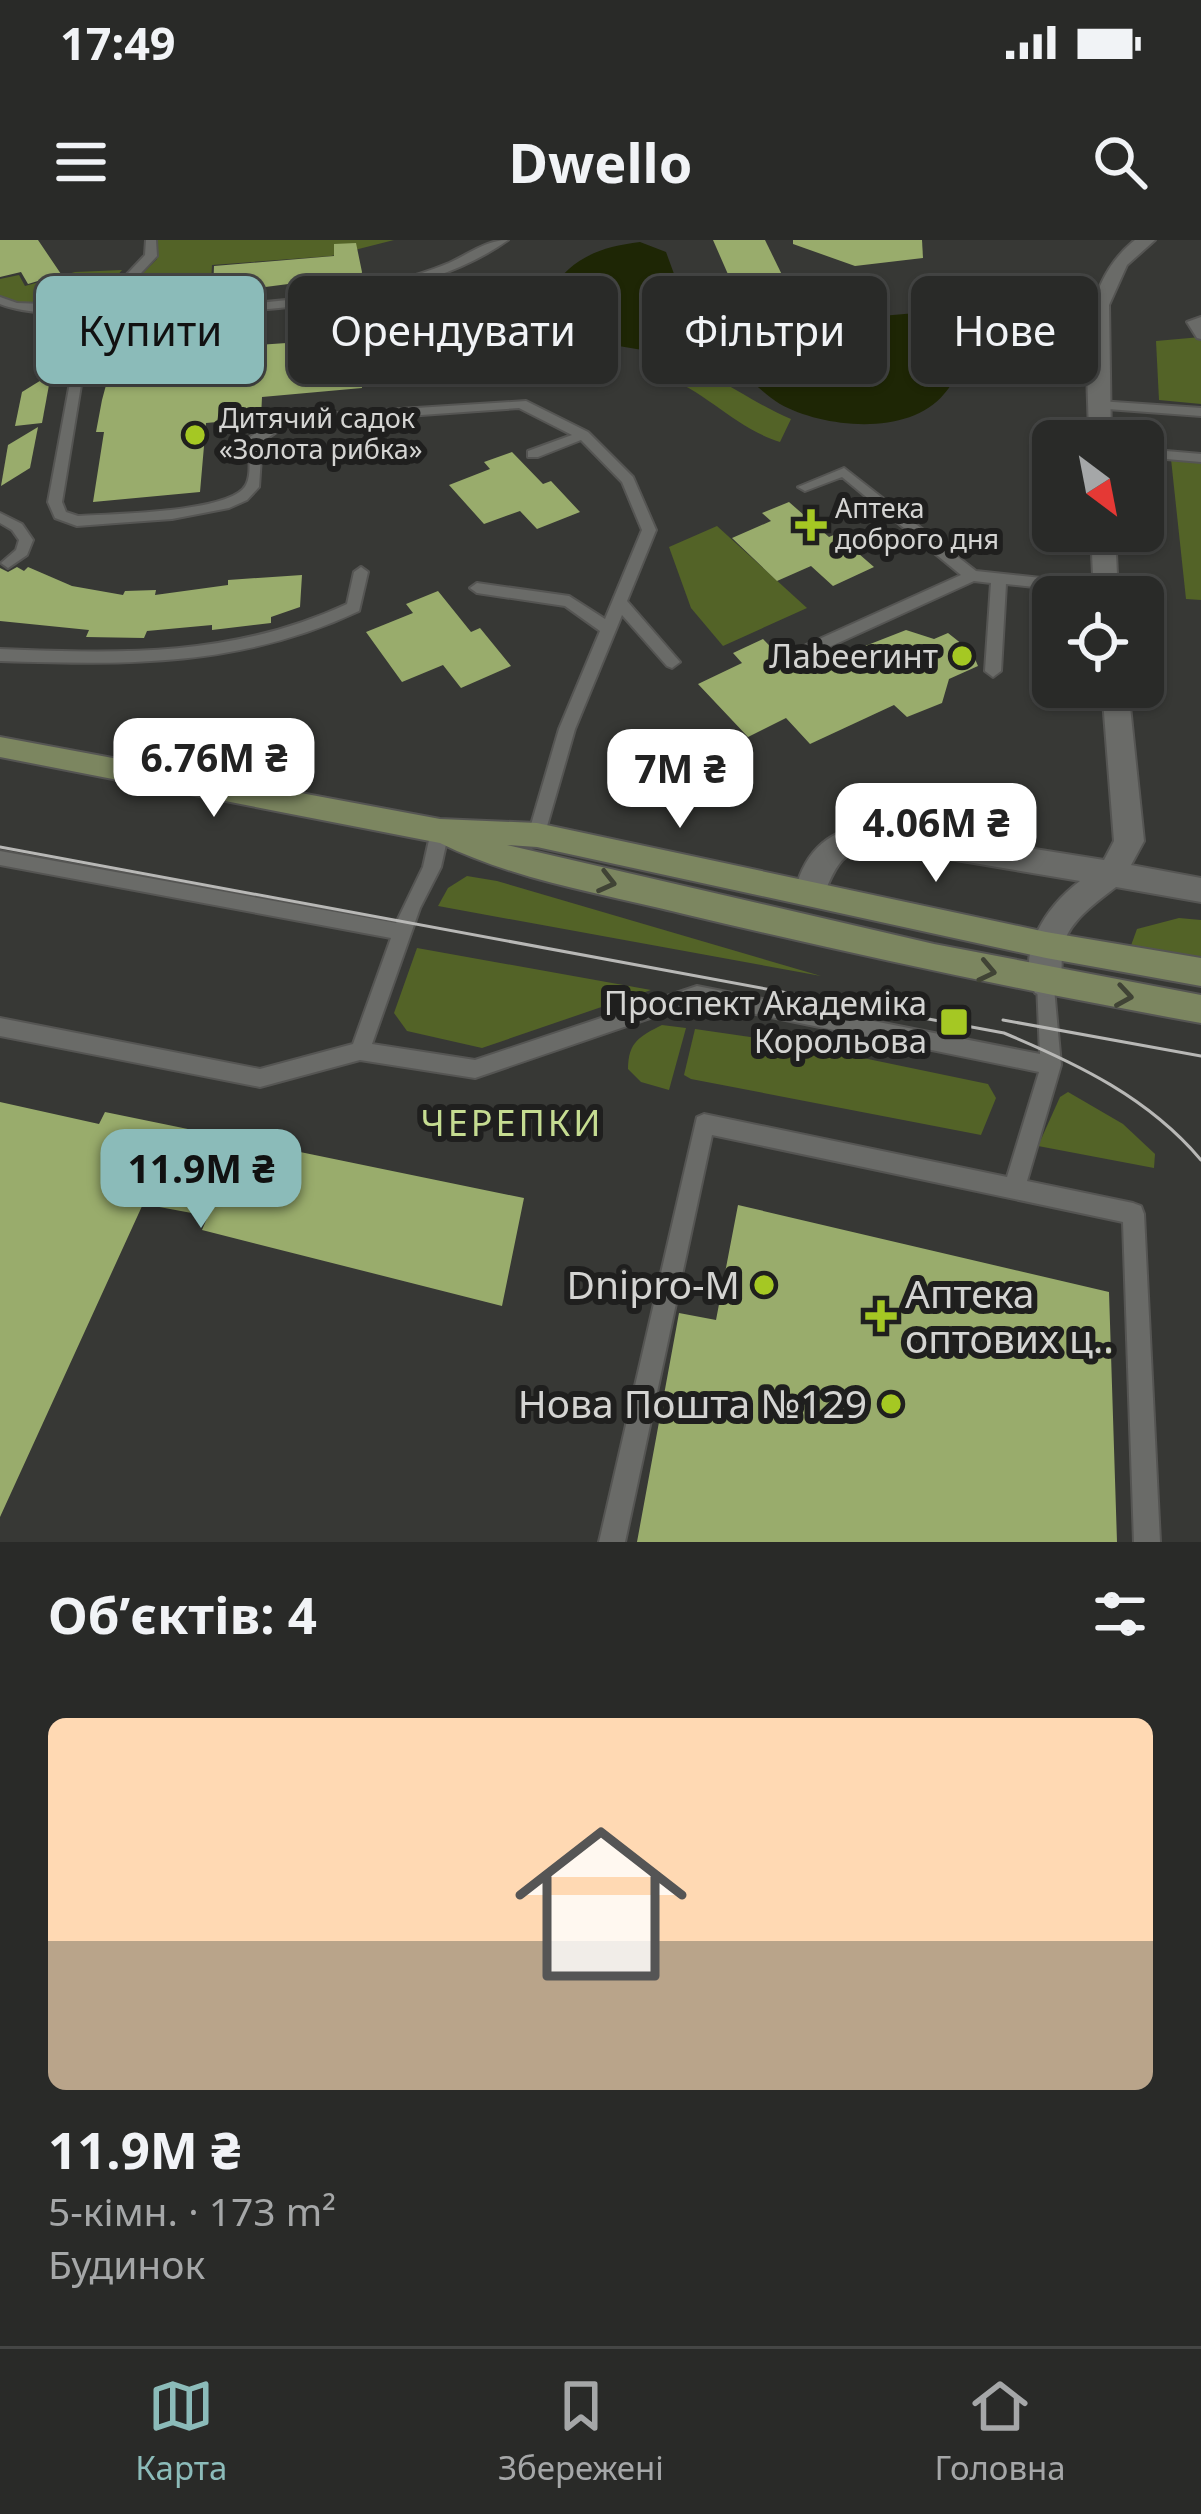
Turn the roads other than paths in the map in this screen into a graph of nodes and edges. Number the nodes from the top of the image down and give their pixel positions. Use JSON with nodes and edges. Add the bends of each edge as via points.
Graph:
{"nodes":[{"id":1,"x":151,"y":240,"type":"edge"},
{"id":2,"x":503,"y":240,"type":"edge"},
{"id":3,"x":1146,"y":240,"type":"edge"},
{"id":4,"x":132,"y":276,"type":"edge"},
{"id":5,"x":0,"y":300,"type":"edge"},
{"id":6,"x":264,"y":303,"type":"edge"},
{"id":7,"x":15,"y":306,"type":"junction"},
{"id":8,"x":36,"y":307,"type":"edge"},
{"id":9,"x":0,"y":318,"type":"edge"},
{"id":10,"x":1201,"y":321,"type":"edge"},
{"id":11,"x":1201,"y":335,"type":"edge"},
{"id":12,"x":75,"y":384,"type":"edge"},
{"id":13,"x":1099,"y":405,"type":"junction"},
{"id":14,"x":1201,"y":412,"type":"edge"},
{"id":15,"x":1099,"y":420,"type":"edge"},
{"id":16,"x":583,"y":435,"type":"junction"},
{"id":17,"x":533,"y":454,"type":"dead end"},
{"id":18,"x":1164,"y":455,"type":"edge"},
{"id":19,"x":1201,"y":458,"type":"edge"},
{"id":20,"x":805,"y":488,"type":"dead end"},
{"id":21,"x":0,"y":517,"type":"edge"},
{"id":22,"x":8,"y":563,"type":"dead end"},
{"id":23,"x":361,"y":572,"type":"dead end"},
{"id":24,"x":972,"y":576,"type":"junction"},
{"id":25,"x":999,"y":579,"type":"junction"},
{"id":26,"x":1032,"y":584,"type":"edge"},
{"id":27,"x":477,"y":589,"type":"dead end"},
{"id":28,"x":619,"y":602,"type":"junction"},
{"id":29,"x":608,"y":629,"type":"junction"},
{"id":30,"x":811,"y":649,"type":"dead end"},
{"id":31,"x":0,"y":656,"type":"edge"},
{"id":32,"x":672,"y":662,"type":"dead end"},
{"id":33,"x":992,"y":671,"type":"dead end"},
{"id":34,"x":1117,"y":708,"type":"edge"},
{"id":35,"x":0,"y":747,"type":"edge"},
{"id":36,"x":440,"y":831,"type":"junction"},
{"id":37,"x":537,"y":835,"type":"junction"},
{"id":38,"x":0,"y":858,"type":"edge"},
{"id":39,"x":1113,"y":872,"type":"junction"},
{"id":40,"x":1201,"y":890,"type":"edge"},
{"id":41,"x":810,"y":891,"type":"junction"},
{"id":42,"x":402,"y":932,"type":"junction"},
{"id":43,"x":1046,"y":945,"type":"junction"},
{"id":44,"x":1201,"y":972,"type":"edge"},
{"id":45,"x":1046,"y":983,"type":"junction"},
{"id":46,"x":1201,"y":1009,"type":"edge"},
{"id":47,"x":0,"y":1027,"type":"edge"},
{"id":48,"x":360,"y":1051,"type":"junction"},
{"id":49,"x":1051,"y":1065,"type":"junction"},
{"id":50,"x":1014,"y":1190,"type":"junction"},
{"id":51,"x":612,"y":1542,"type":"edge"},
{"id":52,"x":1147,"y":1542,"type":"edge"}],
"edges":[{"from":1,"to":4,"type":"lane","via":[[151,256]]},
{"from":2,"to":6,"type":"lane","via":[[469,262],[357,293]]},
{"from":3,"to":13,"type":"street","via":[[1119,262],[1099,304]]},
{"from":5,"to":7,"type":"lane"},
{"from":7,"to":8,"type":"lane"},
{"from":7,"to":9,"type":"lane"},
{"from":10,"to":11,"type":"lane","via":[[1193,322]]},
{"from":12,"to":16,"type":"lane","via":[[55,502],[60,515],[77,521],[243,499],[253,486],[255,440],[308,419],[521,404]]},
{"from":13,"to":14,"type":"lane"},
{"from":13,"to":15,"type":"street"},
{"from":16,"to":17,"type":"lane"},
{"from":16,"to":28,"type":"lane","via":[[628,480],[649,530]]},
{"from":18,"to":19,"type":"lane"},
{"from":20,"to":24,"type":"lane","via":[[844,472]]},
{"from":21,"to":22,"type":"lane","via":[[26,540]]},
{"from":23,"to":31,"type":"lane","via":[[354,608],[238,646],[104,658]]},
{"from":24,"to":25,"type":"lane"},
{"from":24,"to":30,"type":"lane"},
{"from":25,"to":26,"type":"lane"},
{"from":25,"to":33,"type":"lane"},
{"from":27,"to":29,"type":"lane","via":[[569,601]]},
{"from":28,"to":29,"type":"lane"},
{"from":28,"to":32,"type":"lane"},
{"from":29,"to":37,"type":"lane","via":[[567,729]]},
{"from":34,"to":39,"type":"street","via":[[1130,841]]},
{"from":35,"to":36,"type":"main road"},
{"from":36,"to":37,"type":"main road"},
{"from":36,"to":42,"type":"lane"},
{"from":36,"to":45,"type":"main road","one_way":true,"via":[[494,854]]},
{"from":37,"to":41,"type":"main road"},
{"from":38,"to":42,"type":"lane"},
{"from":39,"to":40,"type":"street"},
{"from":39,"to":41,"type":"street","via":[[856,834],[826,853]]},
{"from":39,"to":43,"type":"street","via":[[1070,906]]},
{"from":41,"to":43,"type":"main road"},
{"from":42,"to":48,"type":"lane"},
{"from":43,"to":44,"type":"main road"},
{"from":43,"to":45,"type":"street"},
{"from":45,"to":46,"type":"main road","one_way":true},
{"from":45,"to":49,"type":"lane"},
{"from":47,"to":48,"type":"lane","via":[[260,1078]]},
{"from":48,"to":49,"type":"lane","via":[[475,1069],[698,994]]},
{"from":49,"to":50,"type":"lane"},
{"from":50,"to":51,"type":"lane","via":[[704,1124]]},
{"from":50,"to":52,"type":"lane","via":[[1133,1214]]}]}
